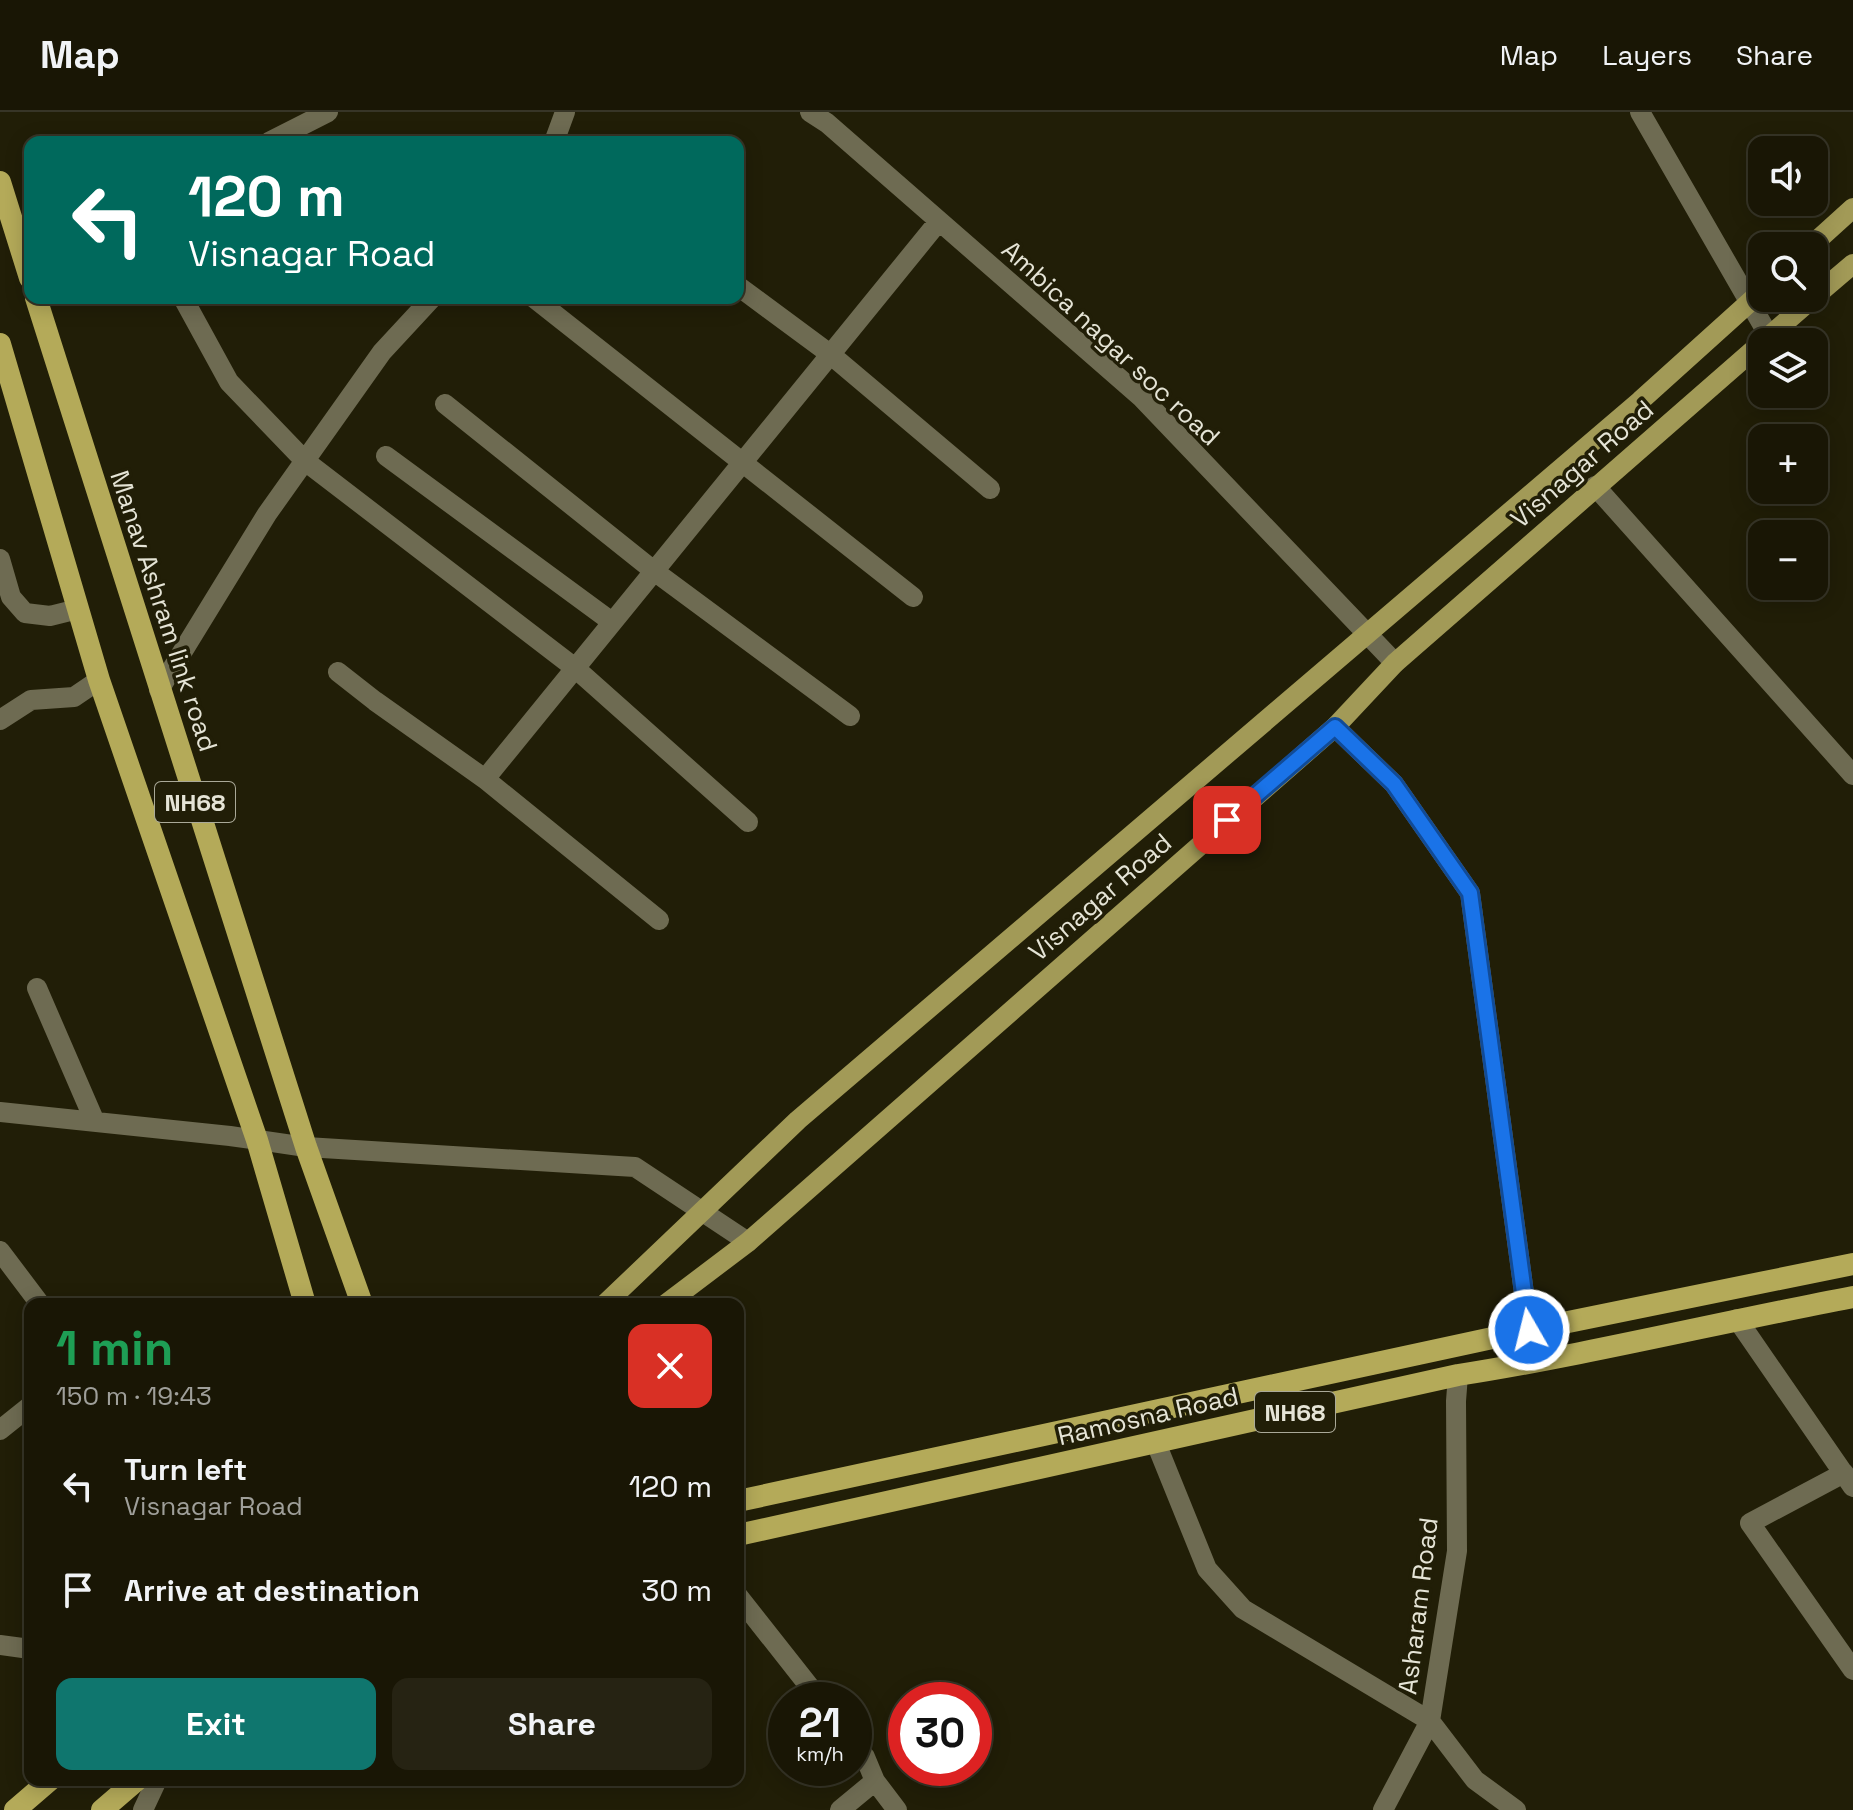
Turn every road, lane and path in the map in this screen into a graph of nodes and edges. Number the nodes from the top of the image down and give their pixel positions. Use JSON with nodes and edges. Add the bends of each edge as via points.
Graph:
{"nodes":[{"id":1,"x":328,"y":112,"type":"edge"},
{"id":2,"x":565,"y":112,"type":"edge"},
{"id":3,"x":810,"y":112,"type":"edge"},
{"id":4,"x":1640,"y":112,"type":"edge"},
{"id":5,"x":281,"y":136,"type":"edge"},
{"id":6,"x":556,"y":136,"type":"edge"},
{"id":7,"x":0,"y":182,"type":"edge"},
{"id":8,"x":1853,"y":208,"type":"edge"},
{"id":9,"x":939,"y":221,"type":"junction"},
{"id":10,"x":1826,"y":232,"type":"edge"},
{"id":11,"x":24,"y":259,"type":"edge"},
{"id":12,"x":1851,"y":270,"type":"edge"},
{"id":13,"x":1748,"y":286,"type":"edge"},
{"id":14,"x":1828,"y":287,"type":"edge"},
{"id":15,"x":744,"y":290,"type":"edge"},
{"id":16,"x":1748,"y":303,"type":"edge"},
{"id":17,"x":38,"y":304,"type":"edge"},
{"id":18,"x":186,"y":304,"type":"edge"},
{"id":19,"x":426,"y":304,"type":"edge"},
{"id":20,"x":541,"y":304,"type":"edge"},
{"id":21,"x":1797,"y":312,"type":"edge"},
{"id":22,"x":1778,"y":328,"type":"edge"},
{"id":23,"x":0,"y":344,"type":"edge"},
{"id":24,"x":830,"y":354,"type":"junction"},
{"id":25,"x":1748,"y":354,"type":"edge"},
{"id":26,"x":445,"y":404,"type":"dead end"},
{"id":27,"x":386,"y":456,"type":"dead end"},
{"id":28,"x":305,"y":461,"type":"junction"},
{"id":29,"x":741,"y":464,"type":"junction"},
{"id":30,"x":1595,"y":486,"type":"junction"},
{"id":31,"x":990,"y":489,"type":"dead end"},
{"id":32,"x":0,"y":559,"type":"edge"},
{"id":33,"x":654,"y":571,"type":"junction"},
{"id":34,"x":913,"y":597,"type":"dead end"},
{"id":35,"x":78,"y":609,"type":"junction"},
{"id":36,"x":612,"y":622,"type":"junction"},
{"id":37,"x":1367,"y":633,"type":"junction"},
{"id":38,"x":1395,"y":663,"type":"junction"},
{"id":39,"x":575,"y":668,"type":"junction"},
{"id":40,"x":338,"y":672,"type":"dead end"},
{"id":41,"x":99,"y":680,"type":"junction"},
{"id":42,"x":159,"y":690,"type":"junction"},
{"id":43,"x":850,"y":716,"type":"dead end"},
{"id":44,"x":0,"y":720,"type":"edge"},
{"id":45,"x":1335,"y":727,"type":"junction"},
{"id":46,"x":1853,"y":775,"type":"edge"},
{"id":47,"x":485,"y":779,"type":"junction"},
{"id":48,"x":748,"y":822,"type":"dead end"},
{"id":49,"x":659,"y":920,"type":"dead end"},
{"id":50,"x":37,"y":988,"type":"dead end"},
{"id":51,"x":0,"y":1112,"type":"edge"},
{"id":52,"x":95,"y":1122,"type":"junction"},
{"id":53,"x":257,"y":1140,"type":"junction"},
{"id":54,"x":306,"y":1147,"type":"junction"},
{"id":55,"x":702,"y":1212,"type":"junction"},
{"id":56,"x":748,"y":1242,"type":"junction"},
{"id":57,"x":0,"y":1251,"type":"edge"},
{"id":58,"x":1853,"y":1264,"type":"edge"},
{"id":59,"x":1853,"y":1297,"type":"edge"},
{"id":60,"x":35,"y":1298,"type":"edge"},
{"id":61,"x":303,"y":1298,"type":"edge"},
{"id":62,"x":360,"y":1298,"type":"edge"},
{"id":63,"x":611,"y":1298,"type":"edge"},
{"id":64,"x":674,"y":1298,"type":"edge"},
{"id":65,"x":1737,"y":1319,"type":"junction"},
{"id":66,"x":1529,"y":1330,"type":"junction"},
{"id":67,"x":1458,"y":1375,"type":"junction"},
{"id":68,"x":24,"y":1411,"type":"edge"},
{"id":69,"x":0,"y":1430,"type":"edge"},
{"id":70,"x":1156,"y":1443,"type":"junction"},
{"id":71,"x":1848,"y":1480,"type":"edge"},
{"id":72,"x":744,"y":1500,"type":"edge"},
{"id":73,"x":744,"y":1534,"type":"edge"},
{"id":74,"x":744,"y":1604,"type":"edge"},
{"id":75,"x":0,"y":1645,"type":"edge"},
{"id":76,"x":24,"y":1648,"type":"edge"},
{"id":77,"x":1853,"y":1670,"type":"edge"},
{"id":78,"x":806,"y":1682,"type":"edge"},
{"id":79,"x":1430,"y":1721,"type":"junction"},
{"id":80,"x":872,"y":1774,"type":"edge"},
{"id":81,"x":875,"y":1781,"type":"junction"},
{"id":82,"x":43,"y":1786,"type":"edge"},
{"id":83,"x":130,"y":1786,"type":"edge"},
{"id":84,"x":154,"y":1786,"type":"edge"},
{"id":85,"x":15,"y":1810,"type":"edge"},
{"id":86,"x":102,"y":1810,"type":"edge"},
{"id":87,"x":143,"y":1810,"type":"edge"},
{"id":88,"x":840,"y":1810,"type":"edge"},
{"id":89,"x":897,"y":1810,"type":"edge"},
{"id":90,"x":1383,"y":1810,"type":"edge"},
{"id":91,"x":1516,"y":1810,"type":"edge"}],
"edges":[{"from":1,"to":5,"type":"street"},
{"from":2,"to":6,"type":"street"},
{"from":3,"to":9,"type":"street","name":"Ambica nagar soc road"},
{"from":4,"to":13,"type":"street"},
{"from":7,"to":11,"type":"highway"},
{"from":8,"to":10,"type":"main road"},
{"from":9,"to":24,"type":"street"},
{"from":9,"to":37,"type":"street","name":"Ambica nagar soc road","via":[[1142,398]]},
{"from":12,"to":14,"type":"main road","name":"Visnagar Road"},
{"from":15,"to":24,"type":"street"},
{"from":16,"to":37,"type":"main road"},
{"from":17,"to":42,"type":"highway","name":"Manav Ashram link road","number":"NH68"},
{"from":18,"to":28,"type":"street","via":[[229,382]]},
{"from":19,"to":28,"type":"street","via":[[382,352]]},
{"from":20,"to":29,"type":"street"},
{"from":21,"to":22,"type":"main road","name":"Visnagar Road"},
{"from":23,"to":35,"type":"highway"},
{"from":24,"to":29,"type":"street"},
{"from":24,"to":31,"type":"street"},
{"from":25,"to":30,"type":"main road","name":"Visnagar Road"},
{"from":26,"to":33,"type":"street"},
{"from":27,"to":36,"type":"street"},
{"from":28,"to":39,"type":"street"},
{"from":28,"to":42,"type":"street"},
{"from":29,"to":33,"type":"street"},
{"from":29,"to":34,"type":"street"},
{"from":30,"to":38,"type":"main road","name":"Visnagar Road"},
{"from":30,"to":46,"type":"street"},
{"from":32,"to":35,"type":"street","via":[[11,597],[25,613],[50,616]]},
{"from":33,"to":36,"type":"street"},
{"from":33,"to":43,"type":"street"},
{"from":35,"to":41,"type":"highway"},
{"from":36,"to":39,"type":"street"},
{"from":37,"to":38,"type":"street","name":"Ambica nagar soc road"},
{"from":37,"to":55,"type":"main road","via":[[798,1120]]},
{"from":38,"to":45,"type":"main road","name":"Visnagar Road"},
{"from":39,"to":47,"type":"street"},
{"from":39,"to":48,"type":"street"},
{"from":40,"to":47,"type":"street"},
{"from":41,"to":44,"type":"street","via":[[74,697],[31,700]]},
{"from":41,"to":53,"type":"highway"},
{"from":42,"to":54,"type":"highway","name":"Manav Ashram link road","number":"NH68"},
{"from":45,"to":56,"type":"main road","name":"Visnagar Road"},
{"from":45,"to":66,"type":"street","via":[[1394,784],[1470,893]]},
{"from":47,"to":49,"type":"street"},
{"from":50,"to":52,"type":"street"},
{"from":51,"to":52,"type":"street"},
{"from":52,"to":53,"type":"street"},
{"from":53,"to":54,"type":"street"},
{"from":53,"to":61,"type":"highway"},
{"from":54,"to":55,"type":"street","via":[[635,1167]]},
{"from":54,"to":62,"type":"highway","name":"Manav Ashram link road","number":"NH68"},
{"from":55,"to":56,"type":"street"},
{"from":55,"to":63,"type":"main road"},
{"from":56,"to":64,"type":"main road","name":"Visnagar Road"},
{"from":57,"to":60,"type":"street"},
{"from":58,"to":66,"type":"highway","name":"Ramosna Road","number":"NH68"},
{"from":59,"to":65,"type":"highway","name":"Ramosna Road","number":"NH68"},
{"from":65,"to":67,"type":"highway","name":"Ramosna Road","number":"NH68"},
{"from":65,"to":71,"type":"street"},
{"from":66,"to":72,"type":"highway","name":"Ramosna Road","number":"NH68"},
{"from":67,"to":70,"type":"highway","name":"Ramosna Road","number":"NH68"},
{"from":67,"to":79,"type":"street","name":"Asharam Road","via":[[1457,1551]]},
{"from":68,"to":69,"type":"street"},
{"from":70,"to":73,"type":"highway","name":"Ramosna Road","number":"NH68"},
{"from":70,"to":79,"type":"street","via":[[1207,1569],[1243,1609]]},
{"from":71,"to":77,"type":"street","via":[[1750,1523]]},
{"from":74,"to":78,"type":"street"},
{"from":75,"to":76,"type":"street"},
{"from":79,"to":90,"type":"street"},
{"from":79,"to":91,"type":"street","name":"Asharam Road","via":[[1475,1780]]},
{"from":80,"to":81,"type":"street"},
{"from":81,"to":88,"type":"street"},
{"from":81,"to":89,"type":"street"},
{"from":82,"to":85,"type":"highway"},
{"from":83,"to":86,"type":"highway"},
{"from":84,"to":87,"type":"street"}]}
